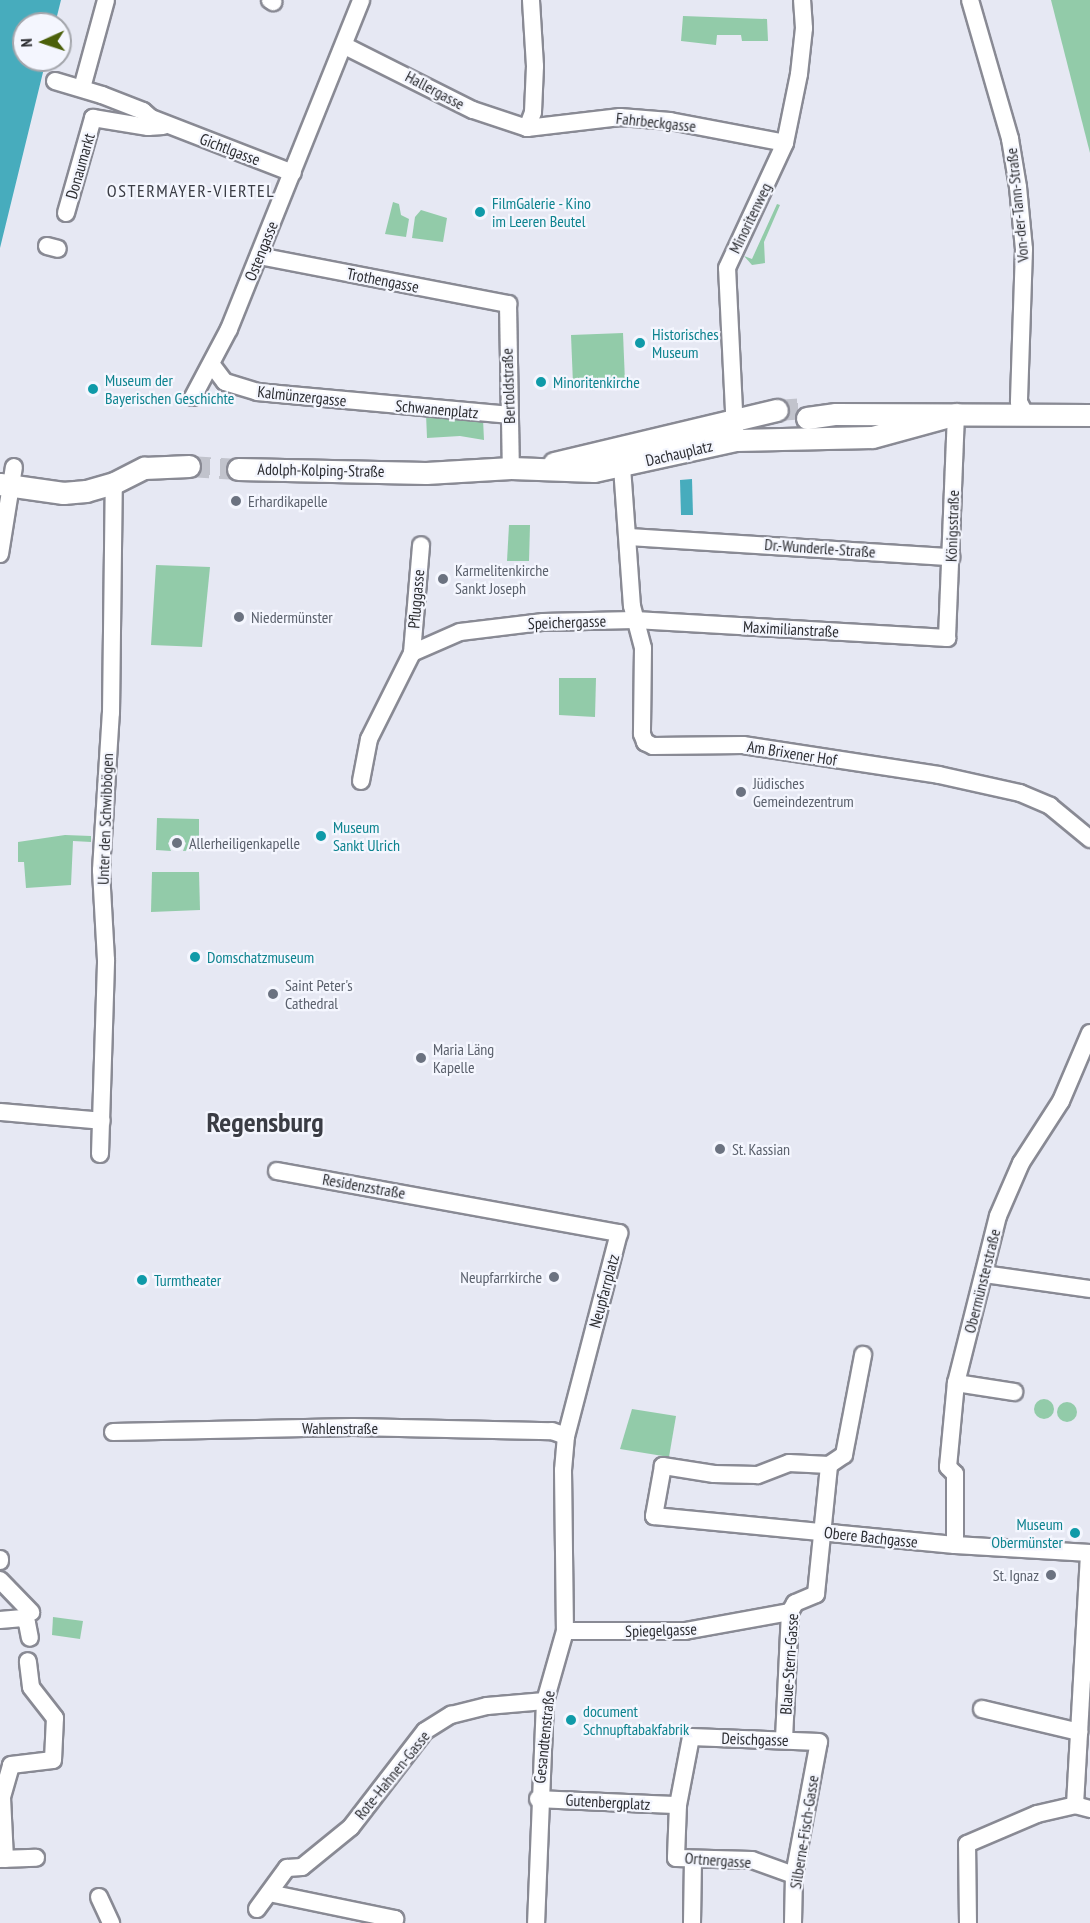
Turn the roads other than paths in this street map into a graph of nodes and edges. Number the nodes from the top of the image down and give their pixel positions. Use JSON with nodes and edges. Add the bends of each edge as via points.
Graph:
{"nodes":[{"id":1,"x":106,"y":0,"type":"edge"},
{"id":2,"x":361,"y":0,"type":"edge"},
{"id":3,"x":531,"y":0,"type":"edge"},
{"id":4,"x":802,"y":0,"type":"edge"},
{"id":5,"x":970,"y":0,"type":"edge"},
{"id":6,"x":345,"y":46,"type":"junction"},
{"id":7,"x":55,"y":81,"type":"dead end"},
{"id":8,"x":82,"y":88,"type":"junction"},
{"id":9,"x":93,"y":118,"type":"joint"},
{"id":10,"x":167,"y":124,"type":"junction"},
{"id":11,"x":526,"y":128,"type":"junction"},
{"id":12,"x":784,"y":143,"type":"junction"},
{"id":13,"x":293,"y":173,"type":"junction"},
{"id":14,"x":66,"y":213,"type":"dead end"},
{"id":15,"x":259,"y":256,"type":"junction"},
{"id":16,"x":508,"y":304,"type":"joint"},
{"id":17,"x":212,"y":365,"type":"junction"},
{"id":18,"x":193,"y":397,"type":"dead end"},
{"id":19,"x":366,"y":402,"type":"joint"},
{"id":20,"x":820,"y":413,"type":"joint"},
{"id":21,"x":956,"y":414,"type":"junction"},
{"id":22,"x":1025,"y":414,"type":"junction"},
{"id":23,"x":1090,"y":414,"type":"edge"},
{"id":24,"x":508,"y":415,"type":"junction"},
{"id":25,"x":777,"y":415,"type":"tunnel mouth"},
{"id":26,"x":735,"y":419,"type":"junction"},
{"id":27,"x":736,"y":440,"type":"junction"},
{"id":28,"x":822,"y":440,"type":"junction"},
{"id":29,"x":621,"y":456,"type":"junction"},
{"id":30,"x":189,"y":466,"type":"tunnel mouth"},
{"id":31,"x":511,"y":468,"type":"junction"},
{"id":32,"x":238,"y":469,"type":"tunnel mouth"},
{"id":33,"x":8,"y":479,"type":"edge"},
{"id":34,"x":114,"y":483,"type":"junction"},
{"id":35,"x":629,"y":537,"type":"junction"},
{"id":36,"x":421,"y":544,"type":"dead end"},
{"id":37,"x":0,"y":554,"type":"edge"},
{"id":38,"x":951,"y":558,"type":"junction"},
{"id":39,"x":635,"y":620,"type":"junction"},
{"id":40,"x":947,"y":638,"type":"joint"},
{"id":41,"x":412,"y":653,"type":"junction"},
{"id":42,"x":645,"y":742,"type":"joint"},
{"id":43,"x":361,"y":781,"type":"dead end"},
{"id":44,"x":1090,"y":839,"type":"edge"},
{"id":45,"x":1090,"y":1034,"type":"edge"},
{"id":46,"x":0,"y":1112,"type":"edge"},
{"id":47,"x":102,"y":1122,"type":"junction"},
{"id":48,"x":100,"y":1154,"type":"dead end"},
{"id":49,"x":277,"y":1171,"type":"dead end"},
{"id":50,"x":450,"y":1201,"type":"joint"},
{"id":51,"x":984,"y":1274,"type":"junction"},
{"id":52,"x":1090,"y":1289,"type":"edge"},
{"id":53,"x":863,"y":1355,"type":"dead end"},
{"id":54,"x":956,"y":1383,"type":"junction"},
{"id":55,"x":1014,"y":1392,"type":"dead end"},
{"id":56,"x":113,"y":1432,"type":"dead end"},
{"id":57,"x":566,"y":1436,"type":"junction"},
{"id":58,"x":829,"y":1465,"type":"junction"},
{"id":59,"x":564,"y":1518,"type":"joint"},
{"id":60,"x":824,"y":1532,"type":"junction"},
{"id":61,"x":955,"y":1545,"type":"junction"},
{"id":62,"x":1090,"y":1553,"type":"edge"},
{"id":63,"x":0,"y":1580,"type":"edge"},
{"id":64,"x":1088,"y":1608,"type":"edge"},
{"id":65,"x":31,"y":1612,"type":"dead end"},
{"id":66,"x":790,"y":1612,"type":"junction"},
{"id":67,"x":0,"y":1620,"type":"edge"},
{"id":68,"x":565,"y":1631,"type":"junction"},
{"id":69,"x":30,"y":1638,"type":"dead end"},
{"id":70,"x":28,"y":1668,"type":"dead end"},
{"id":71,"x":545,"y":1701,"type":"junction"},
{"id":72,"x":982,"y":1709,"type":"dead end"},
{"id":73,"x":1085,"y":1714,"type":"edge"},
{"id":74,"x":1079,"y":1732,"type":"junction"},
{"id":75,"x":784,"y":1739,"type":"junction"},
{"id":76,"x":819,"y":1742,"type":"joint"},
{"id":77,"x":538,"y":1799,"type":"junction"},
{"id":78,"x":678,"y":1805,"type":"junction"},
{"id":79,"x":1082,"y":1807,"type":"edge"},
{"id":80,"x":36,"y":1858,"type":"dead end"},
{"id":81,"x":2,"y":1859,"type":"edge"},
{"id":82,"x":693,"y":1859,"type":"junction"},
{"id":83,"x":794,"y":1875,"type":"junction"},
{"id":84,"x":269,"y":1893,"type":"junction"},
{"id":85,"x":99,"y":1897,"type":"dead end"},
{"id":86,"x":257,"y":1909,"type":"dead end"},
{"id":87,"x":111,"y":1923,"type":"edge"},
{"id":88,"x":394,"y":1923,"type":"edge"},
{"id":89,"x":537,"y":1923,"type":"edge"},
{"id":90,"x":692,"y":1923,"type":"edge"},
{"id":91,"x":793,"y":1923,"type":"edge"},
{"id":92,"x":968,"y":1923,"type":"edge"}],
"edges":[{"from":1,"to":8,"type":"street"},
{"from":2,"to":6,"type":"street","name":"Ostengasse"},
{"from":3,"to":11,"type":"street","via":[[535,66],[533,112]]},
{"from":4,"to":12,"type":"street","name":"Minoritenweg","via":[[804,28],[799,75]]},
{"from":5,"to":22,"type":"street","name":"Von-der-Tann-Straße","via":[[1010,139],[1018,188],[1024,249],[1019,402]]},
{"from":6,"to":11,"type":"street","name":"Hallergasse","via":[[473,110]]},
{"from":6,"to":13,"type":"street","name":"Ostengasse"},
{"from":7,"to":8,"type":"street","name":"Gichtlgasse"},
{"from":8,"to":10,"type":"street","name":"Gichtlgasse"},
{"from":9,"to":10,"type":"street","name":"Gichtlgasse","via":[[148,128]]},
{"from":9,"to":14,"type":"street","name":"Donaumarkt"},
{"from":10,"to":13,"type":"street","name":"Gichtlgasse"},
{"from":11,"to":12,"type":"street","name":"Fahrbeckgasse","via":[[620,117],[670,121]]},
{"from":12,"to":26,"type":"street","name":"Minoritenweg","via":[[727,268]]},
{"from":13,"to":15,"type":"street","name":"Ostengasse"},
{"from":15,"to":16,"type":"street","name":"Trothengasse"},
{"from":15,"to":17,"type":"street","name":"Ostengasse"},
{"from":16,"to":24,"type":"street","name":"Bertoldstraße"},
{"from":17,"to":18,"type":"street","name":"Ostengasse"},
{"from":17,"to":19,"type":"street","name":"Kalmünzergasse","via":[[225,382],[237,388]]},
{"from":19,"to":24,"type":"street","name":"Schwanenplatz"},
{"from":20,"to":21,"type":"street"},
{"from":20,"to":28,"type":"street"},
{"from":21,"to":22,"type":"street"},
{"from":21,"to":28,"type":"street","name":"Dachauplatz","via":[[872,437]]},
{"from":21,"to":38,"type":"street","name":"Königsstraße"},
{"from":22,"to":23,"type":"street"},
{"from":24,"to":31,"type":"street","name":"Bertoldstraße"},
{"from":25,"to":26,"type":"street","name":"Dachauplatz"},
{"from":26,"to":27,"type":"street","name":"Minoritenweg"},
{"from":26,"to":29,"type":"street","name":"Dachauplatz"},
{"from":27,"to":28,"type":"street","name":"Dachauplatz"},
{"from":27,"to":29,"type":"street","name":"Dachauplatz"},
{"from":29,"to":31,"type":"street","name":"Dachauplatz","via":[[594,471]]},
{"from":29,"to":35,"type":"street","name":"Dachauplatz"},
{"from":30,"to":34,"type":"street","via":[[159,465],[138,470]]},
{"from":31,"to":32,"type":"street","name":"Adolph-Kolping-Straße","via":[[403,472]]},
{"from":33,"to":34,"type":"street","via":[[71,493]]},
{"from":33,"to":37,"type":"street"},
{"from":34,"to":47,"type":"street","name":"Unter den Schwibbögen","via":[[111,713],[101,870],[106,960]]},
{"from":35,"to":38,"type":"street","name":"Dr.-Wunderle-Straße"},
{"from":35,"to":39,"type":"street","name":"Dachauplatz","via":[[627,556]]},
{"from":36,"to":41,"type":"street","name":"Pfluggasse"},
{"from":38,"to":40,"type":"street","name":"Königsstraße"},
{"from":39,"to":40,"type":"street","name":"Maximilianstraße"},
{"from":39,"to":41,"type":"street","name":"Speichergasse","via":[[500,626],[460,632]]},
{"from":39,"to":42,"type":"street","name":"Dachauplatz","via":[[643,648]]},
{"from":41,"to":43,"type":"street","via":[[369,739]]},
{"from":42,"to":44,"type":"street","name":"Am Brixener Hof","via":[[653,746],[743,745],[939,775],[1020,793],[1050,806]]},
{"from":45,"to":51,"type":"street","name":"Obermünsterstraße","via":[[1061,1101],[1013,1179]]},
{"from":46,"to":47,"type":"street"},
{"from":47,"to":48,"type":"street","name":"Unter den Schwibbögen"},
{"from":49,"to":50,"type":"street","name":"Residenzstraße"},
{"from":50,"to":57,"type":"street","name":"Neupfarrplatz","via":[[619,1233]]},
{"from":51,"to":52,"type":"street"},
{"from":51,"to":54,"type":"street","name":"Obermünsterstraße"},
{"from":53,"to":58,"type":"street","via":[[844,1455]]},
{"from":54,"to":55,"type":"street"},
{"from":54,"to":61,"type":"street","name":"Obermünsterstraße","via":[[948,1467],[955,1474]]},
{"from":56,"to":57,"type":"street","name":"Wahlenstraße","via":[[353,1427],[552,1431]]},
{"from":57,"to":59,"type":"street","name":"Neupfarrplatz"},
{"from":58,"to":60,"type":"street"},
{"from":58,"to":60,"type":"street","name":"Obere Bachgasse","via":[[789,1463],[756,1475],[714,1474],[663,1466],[654,1516]]},
{"from":59,"to":68,"type":"street","name":"Gesandtenstraße"},
{"from":60,"to":61,"type":"street","name":"Obere Bachgasse"},
{"from":60,"to":66,"type":"street","name":"Blaue-Stern-Gasse","via":[[816,1594],[795,1603]]},
{"from":61,"to":62,"type":"street","name":"Obere Bachgasse"},
{"from":62,"to":64,"type":"street"},
{"from":63,"to":65,"type":"street"},
{"from":64,"to":73,"type":"street"},
{"from":66,"to":68,"type":"street","name":"Spiegelgasse","via":[[686,1631]]},
{"from":66,"to":75,"type":"street","name":"Blaue-Stern-Gasse"},
{"from":67,"to":69,"type":"street","via":[[22,1618]]},
{"from":68,"to":71,"type":"street","name":"Gesandtenstraße"},
{"from":70,"to":81,"type":"street","via":[[37,1696],[56,1718],[53,1760],[11,1765],[2,1797]]},
{"from":71,"to":77,"type":"street","name":"Gesandtenstraße"},
{"from":71,"to":84,"type":"street","name":"Rote-Hahnen-Gasse","via":[[486,1706],[441,1719],[425,1731],[351,1827],[302,1866],[287,1868]]},
{"from":72,"to":74,"type":"street"},
{"from":73,"to":74,"type":"street"},
{"from":74,"to":79,"type":"street"},
{"from":75,"to":76,"type":"street","name":"Deischgasse"},
{"from":75,"to":78,"type":"street","name":"Deischgasse","via":[[691,1737]]},
{"from":76,"to":83,"type":"street","name":"Silberne-Fisch-Gasse"},
{"from":77,"to":78,"type":"street","name":"Gutenbergplatz"},
{"from":77,"to":89,"type":"street","name":"Gesandtenstraße"},
{"from":78,"to":82,"type":"street","name":"Ortnergasse","via":[[676,1858]]},
{"from":79,"to":92,"type":"street","via":[[1037,1814],[967,1844]]},
{"from":80,"to":81,"type":"street"},
{"from":82,"to":83,"type":"street","name":"Ortnergasse","via":[[752,1860]]},
{"from":82,"to":90,"type":"street"},
{"from":83,"to":91,"type":"street","name":"Silberne-Fisch-Gasse"},
{"from":84,"to":86,"type":"street"},
{"from":84,"to":88,"type":"street","via":[[395,1919]]},
{"from":85,"to":87,"type":"street"}]}
